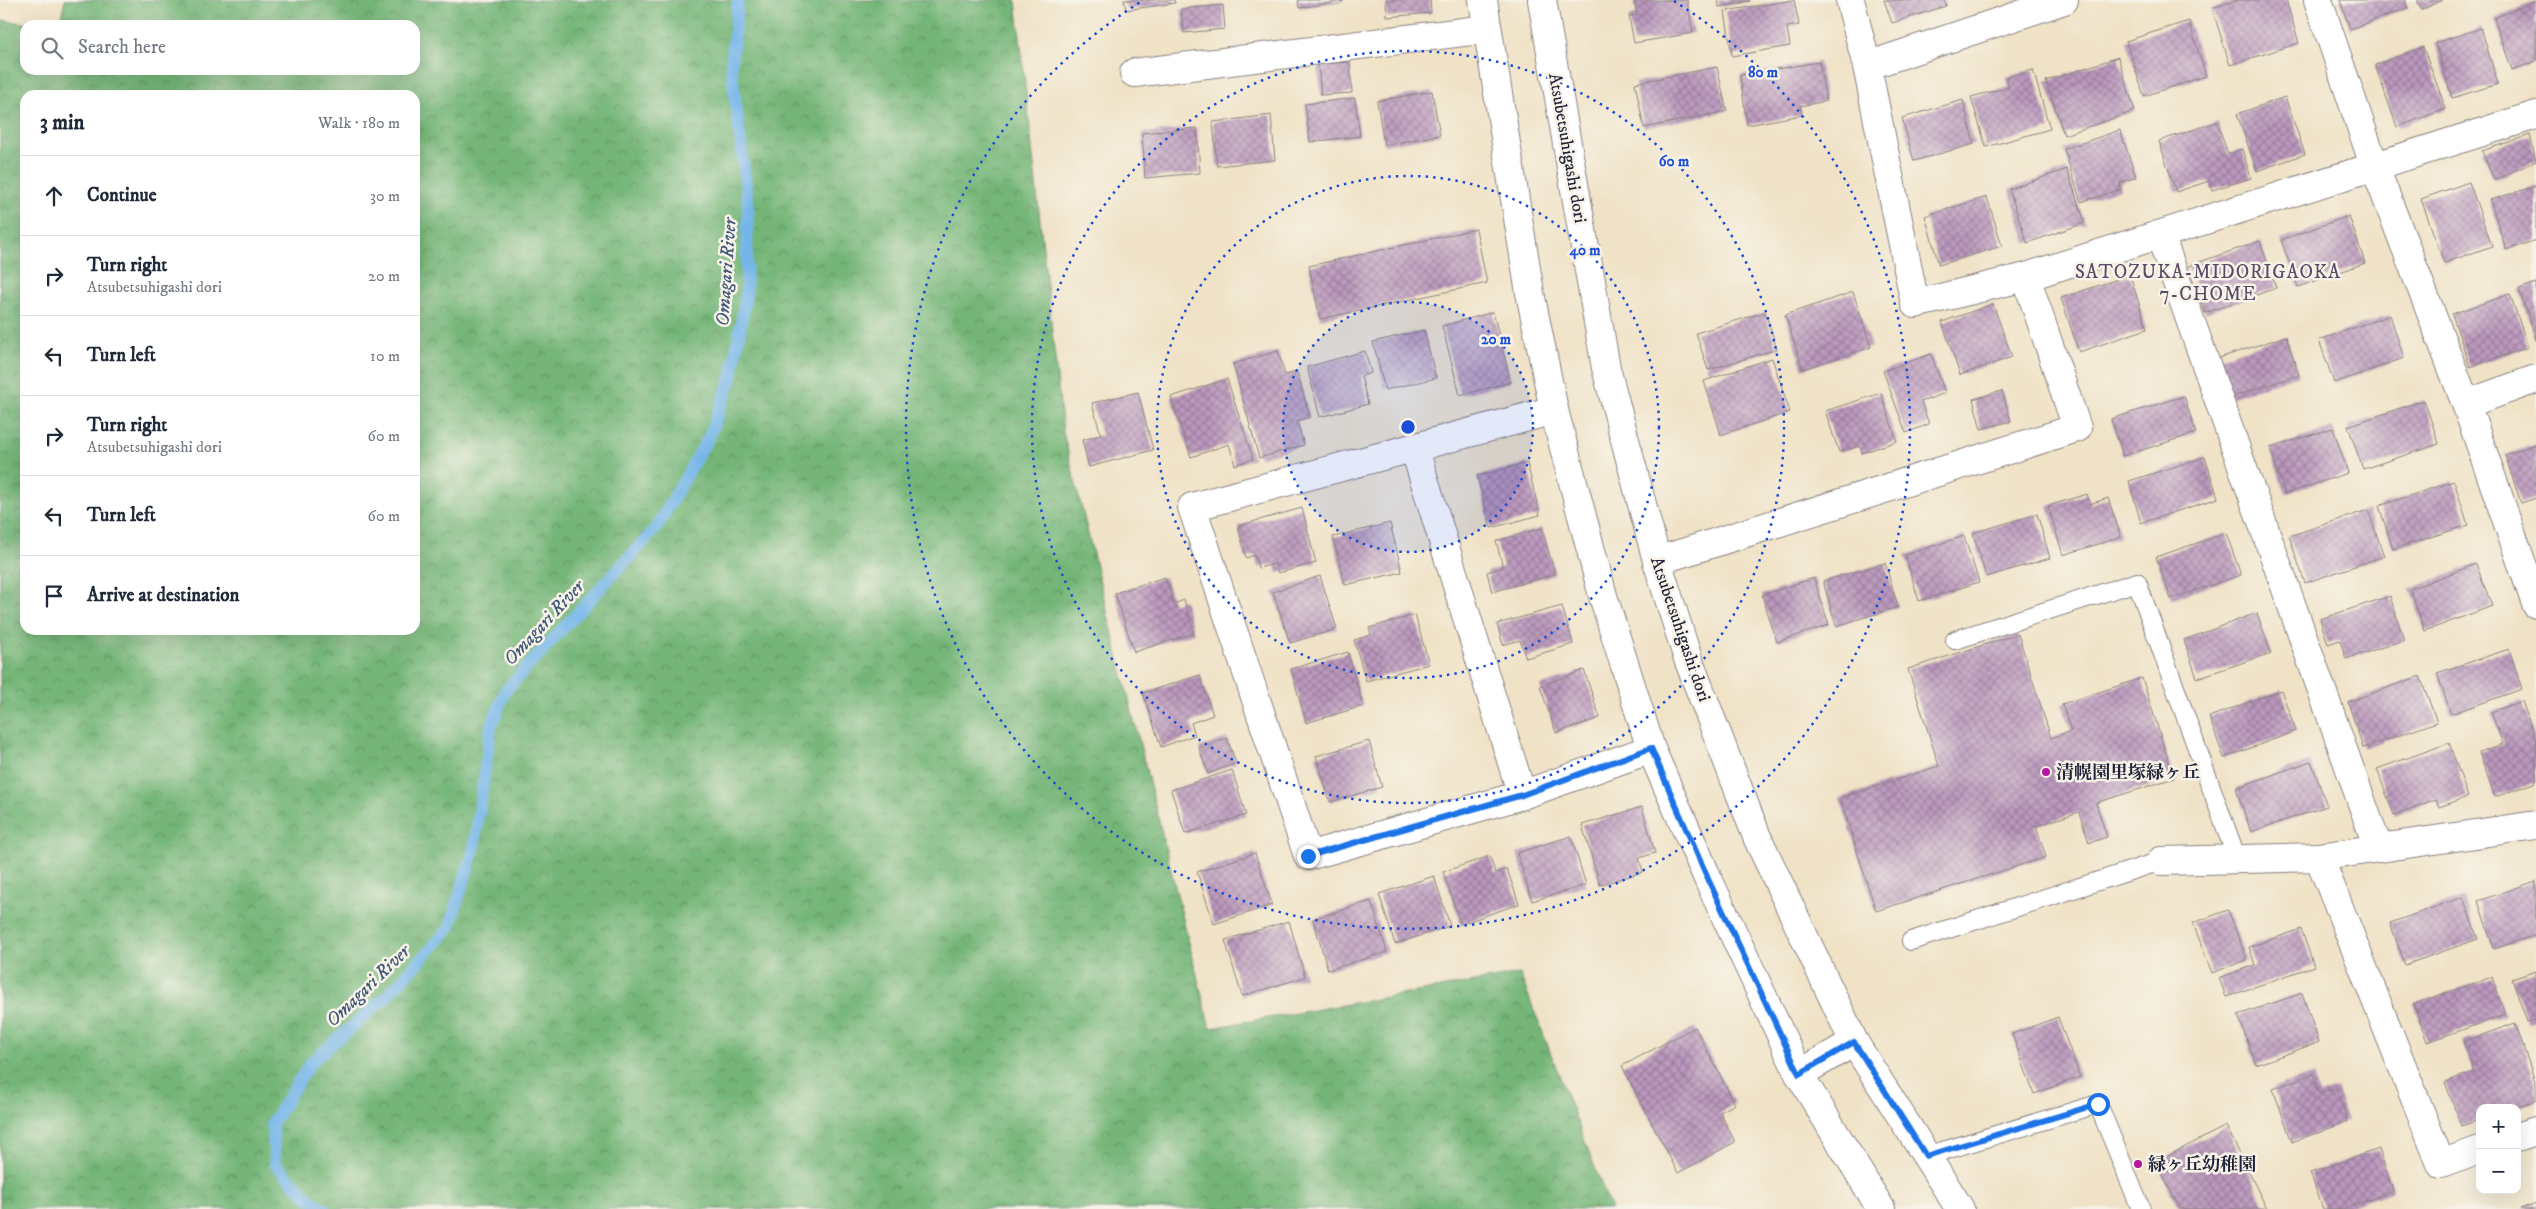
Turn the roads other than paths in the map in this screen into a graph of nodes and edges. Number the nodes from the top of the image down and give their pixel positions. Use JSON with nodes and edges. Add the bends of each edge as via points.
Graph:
{"nodes":[{"id":1,"x":1483,"y":0,"type":"edge"},
{"id":2,"x":1542,"y":0,"type":"edge"},
{"id":3,"x":1850,"y":0,"type":"edge"},
{"id":4,"x":2064,"y":0,"type":"edge"},
{"id":5,"x":2318,"y":0,"type":"edge"},
{"id":6,"x":1487,"y":29,"type":"junction"},
{"id":7,"x":1867,"y":66,"type":"junction"},
{"id":8,"x":1134,"y":72,"type":"dead end"},
{"id":9,"x":2536,"y":115,"type":"edge"},
{"id":10,"x":2374,"y":165,"type":"junction"},
{"id":11,"x":2160,"y":235,"type":"junction"},
{"id":12,"x":2026,"y":277,"type":"junction"},
{"id":13,"x":2536,"y":379,"type":"edge"},
{"id":14,"x":2466,"y":404,"type":"junction"},
{"id":15,"x":1554,"y":410,"type":"junction"},
{"id":16,"x":1414,"y":447,"type":"junction"},
{"id":17,"x":1657,"y":561,"type":"junction"},
{"id":18,"x":2536,"y":604,"type":"edge"},
{"id":19,"x":1955,"y":640,"type":"dead end"},
{"id":20,"x":1651,"y":748,"type":"junction"},
{"id":21,"x":1522,"y":795,"type":"junction"},
{"id":22,"x":2536,"y":825,"type":"edge"},
{"id":23,"x":2378,"y":848,"type":"junction"},
{"id":24,"x":2319,"y":857,"type":"junction"},
{"id":25,"x":2237,"y":859,"type":"junction"},
{"id":26,"x":2161,"y":861,"type":"joint"},
{"id":27,"x":1911,"y":941,"type":"dead end"},
{"id":28,"x":1854,"y":1042,"type":"junction"},
{"id":29,"x":1799,"y":1074,"type":"junction"},
{"id":30,"x":2536,"y":1131,"type":"edge"},
{"id":31,"x":2521,"y":1136,"type":"edge"},
{"id":32,"x":2476,"y":1151,"type":"edge"},
{"id":33,"x":1926,"y":1156,"type":"junction"},
{"id":34,"x":1881,"y":1209,"type":"edge"},
{"id":35,"x":1960,"y":1209,"type":"edge"},
{"id":36,"x":2141,"y":1209,"type":"edge"}],
"edges":[{"from":1,"to":6,"type":"street"},
{"from":2,"to":17,"type":"street","name":"Atsubetsuhigashi dori","via":[[1606,368]]},
{"from":3,"to":7,"type":"street"},
{"from":4,"to":7,"type":"street"},
{"from":5,"to":10,"type":"street"},
{"from":6,"to":8,"type":"street"},
{"from":6,"to":15,"type":"street","via":[[1530,293]]},
{"from":7,"to":12,"type":"street","via":[[1915,304]]},
{"from":9,"to":10,"type":"street"},
{"from":10,"to":11,"type":"street"},
{"from":10,"to":14,"type":"street"},
{"from":11,"to":12,"type":"street"},
{"from":11,"to":23,"type":"street"},
{"from":12,"to":17,"type":"street","via":[[2077,428]]},
{"from":13,"to":14,"type":"street"},
{"from":14,"to":18,"type":"street"},
{"from":15,"to":16,"type":"street"},
{"from":15,"to":20,"type":"street","via":[[1603,596]]},
{"from":16,"to":21,"type":"street"},
{"from":16,"to":21,"type":"street","via":[[1192,507],[1308,856]]},
{"from":17,"to":28,"type":"street","name":"Atsubetsuhigashi dori","via":[[1688,659],[1757,836]]},
{"from":19,"to":25,"type":"lane","via":[[2137,582]]},
{"from":20,"to":21,"type":"street"},
{"from":20,"to":29,"type":"street"},
{"from":22,"to":23,"type":"street"},
{"from":23,"to":24,"type":"street"},
{"from":24,"to":25,"type":"street"},
{"from":24,"to":32,"type":"street","via":[[2440,1164]]},
{"from":25,"to":26,"type":"street"},
{"from":26,"to":27,"type":"lane"},
{"from":28,"to":29,"type":"street"},
{"from":28,"to":33,"type":"street","name":"Atsubetsuhigashi dori"},
{"from":29,"to":34,"type":"street"},
{"from":30,"to":31,"type":"street"},
{"from":33,"to":35,"type":"street","name":"Atsubetsuhigashi dori"},
{"from":33,"to":36,"type":"lane","via":[[2098,1104]]}]}
